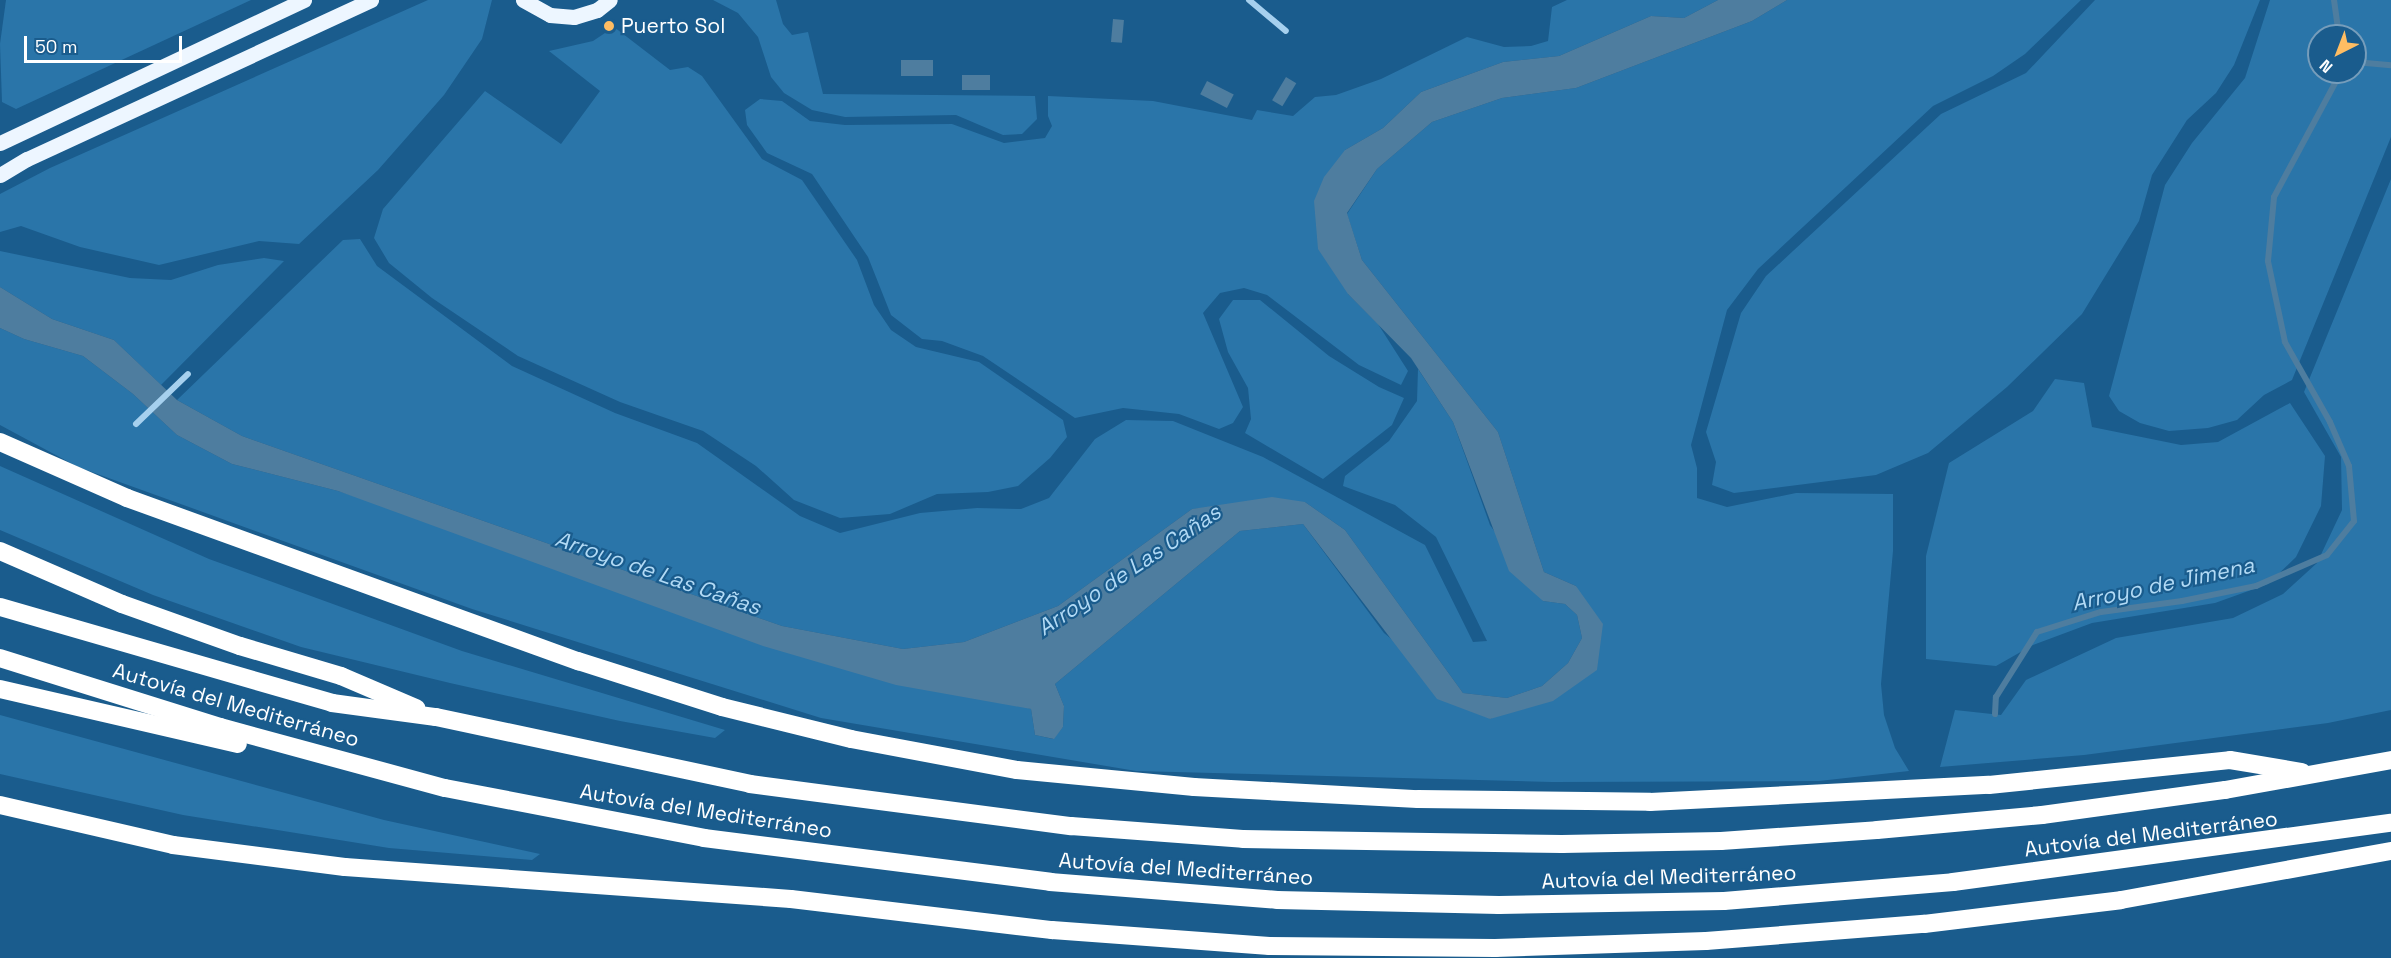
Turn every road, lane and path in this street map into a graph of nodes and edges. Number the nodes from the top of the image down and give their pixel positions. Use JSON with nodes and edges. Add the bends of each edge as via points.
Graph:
{"nodes":[{"id":1,"x":304,"y":0,"type":"edge"},
{"id":2,"x":371,"y":0,"type":"edge"},
{"id":3,"x":524,"y":0,"type":"edge"},
{"id":4,"x":610,"y":0,"type":"edge"},
{"id":5,"x":1249,"y":0,"type":"edge"},
{"id":6,"x":1286,"y":31,"type":"dead end"},
{"id":7,"x":0,"y":144,"type":"edge"},
{"id":8,"x":0,"y":175,"type":"edge"},
{"id":9,"x":188,"y":374,"type":"dead end"},
{"id":10,"x":136,"y":424,"type":"dead end"},
{"id":11,"x":0,"y":442,"type":"edge"},
{"id":12,"x":6,"y":554,"type":"edge"},
{"id":13,"x":1,"y":607,"type":"edge"},
{"id":14,"x":0,"y":658,"type":"edge"},
{"id":15,"x":0,"y":690,"type":"edge"},
{"id":16,"x":436,"y":717,"type":"junction"},
{"id":17,"x":2391,"y":760,"type":"edge"},
{"id":18,"x":2315,"y":775,"type":"junction"},
{"id":19,"x":445,"y":788,"type":"junction"},
{"id":20,"x":0,"y":805,"type":"edge"},
{"id":21,"x":2391,"y":823,"type":"edge"},
{"id":22,"x":2391,"y":851,"type":"edge"}],
"edges":[{"from":1,"to":7,"type":"main road"},
{"from":2,"to":8,"type":"main road"},
{"from":3,"to":4,"type":"main road","via":[[550,15],[574,17],[597,10]]},
{"from":5,"to":6,"type":"street"},
{"from":9,"to":10,"type":"street"},
{"from":11,"to":18,"type":"highway","via":[[127,498],[578,661],[732,710],[851,739],[1017,770],[1194,787],[1407,799],[1650,802],[1978,786],[2230,760]]},
{"from":12,"to":16,"type":"highway","via":[[122,604],[240,646],[341,676]]},
{"from":13,"to":16,"type":"highway","name":"Autovía del Mediterráneo","via":[[332,704]]},
{"from":14,"to":19,"type":"highway","name":"Autovía del Mediterráneo","via":[[220,727]]},
{"from":15,"to":19,"type":"highway"},
{"from":16,"to":18,"type":"highway","name":"Autovía del Mediterráneo","via":[[750,784],[927,809],[1163,833],[1389,844],[1720,841],[1877,830],[2042,815]]},
{"from":17,"to":18,"type":"highway","name":"Autovía del Mediterráneo"},
{"from":19,"to":21,"type":"highway","name":"Autovía del Mediterráneo","via":[[704,838],[1050,882],[1277,900],[1487,905],[1724,901],[1953,882]]},
{"from":20,"to":22,"type":"highway","via":[[173,845],[345,867],[780,898],[1052,930],[1269,946],[1495,948],[1706,941],[1924,924],[2121,900]]}]}
